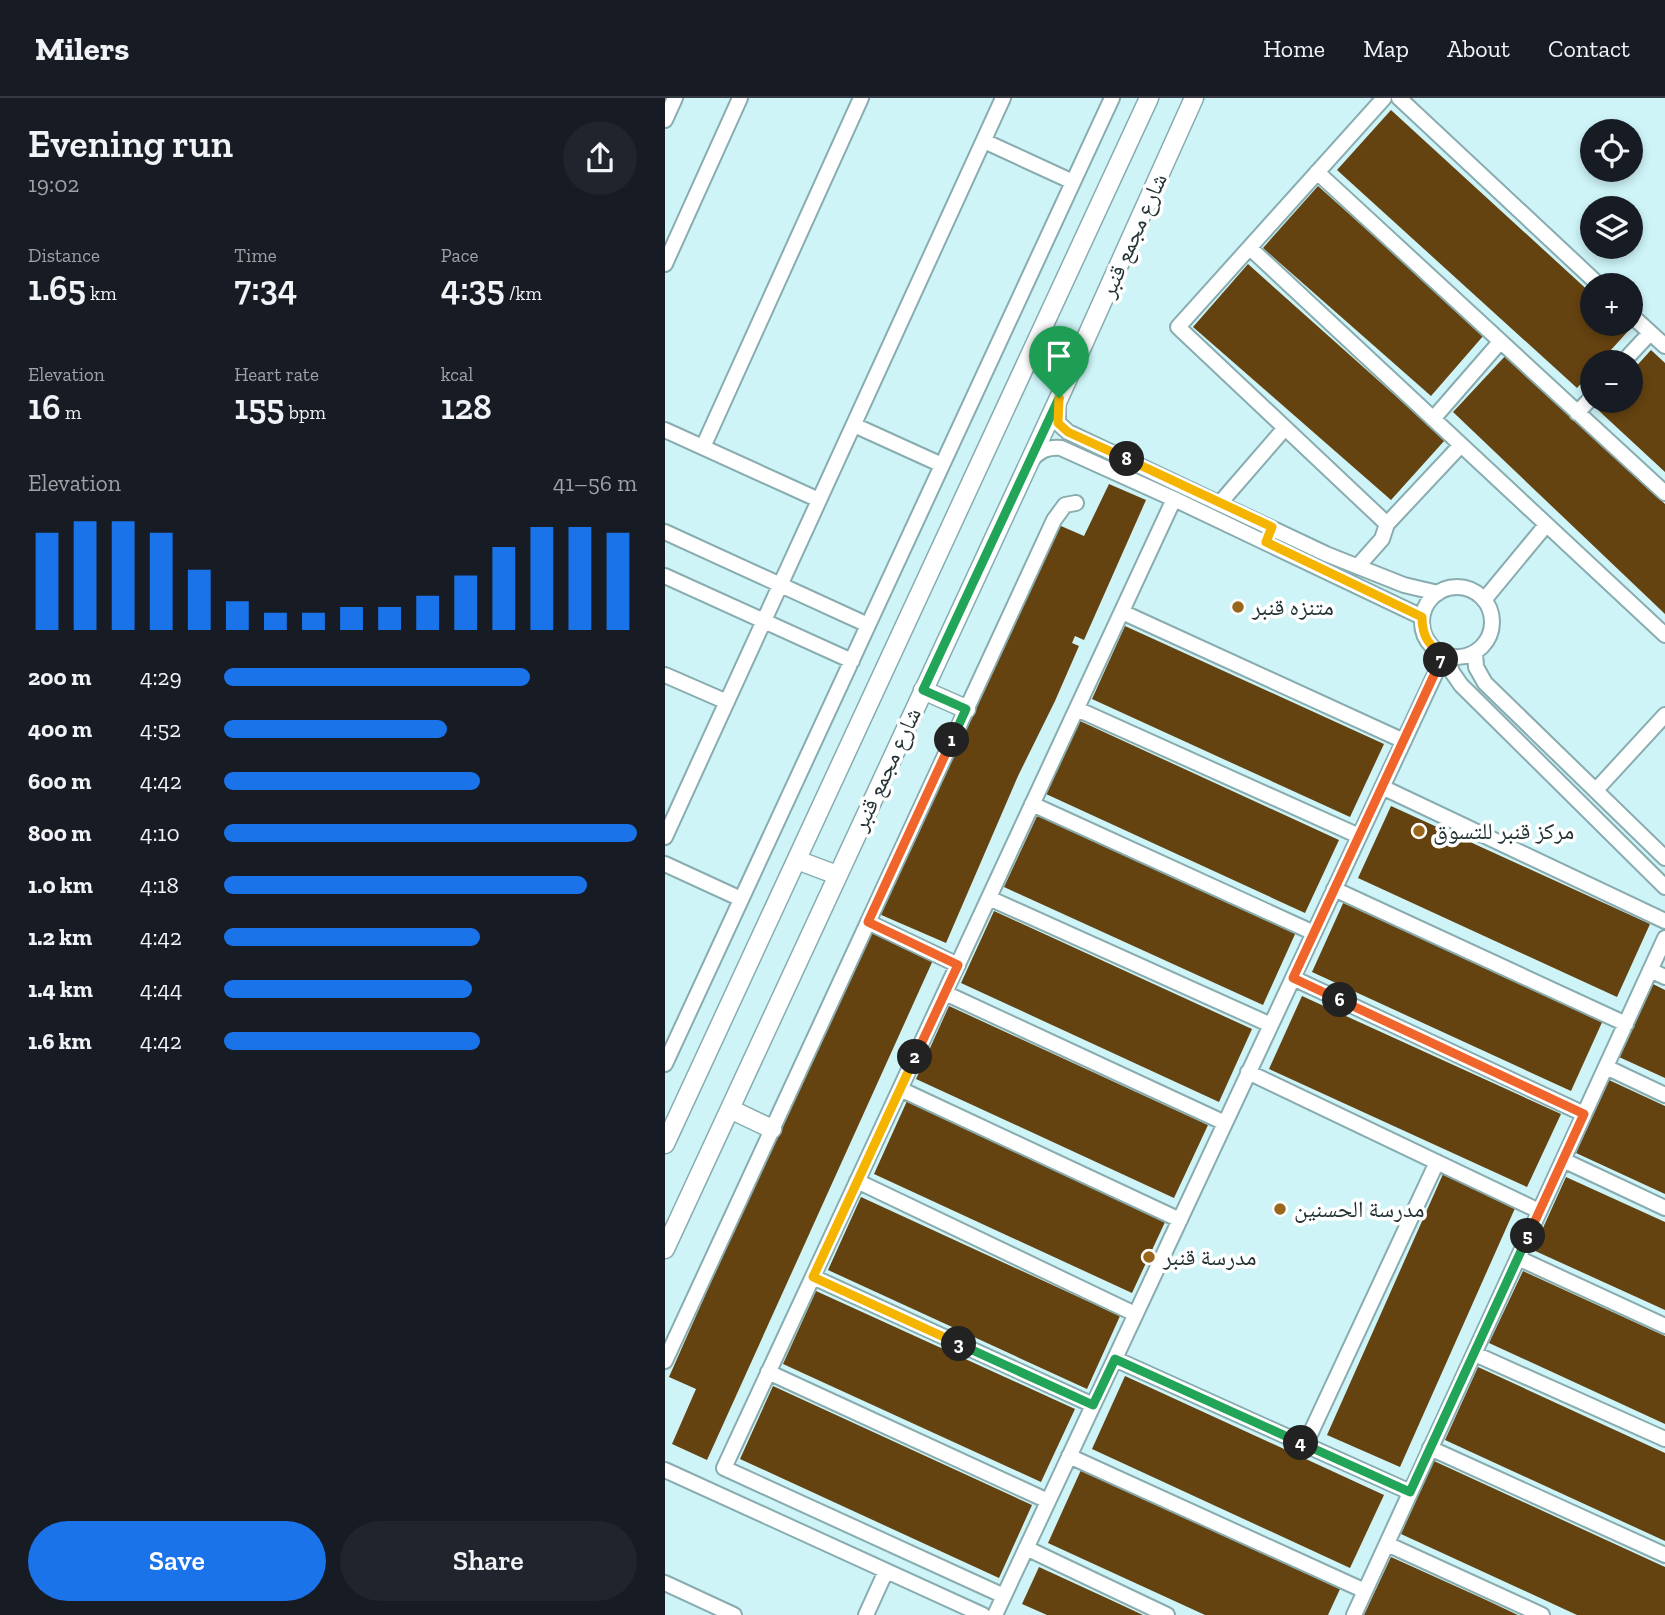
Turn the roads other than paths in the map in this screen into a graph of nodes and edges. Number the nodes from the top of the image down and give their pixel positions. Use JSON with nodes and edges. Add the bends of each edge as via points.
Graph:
{"nodes":[{"id":1,"x":675,"y":98,"type":"edge"},
{"id":2,"x":740,"y":98,"type":"edge"},
{"id":3,"x":861,"y":98,"type":"edge"},
{"id":4,"x":1003,"y":98,"type":"edge"},
{"id":5,"x":1112,"y":98,"type":"edge"},
{"id":6,"x":1149,"y":98,"type":"edge"},
{"id":7,"x":1195,"y":98,"type":"edge"},
{"id":8,"x":1384,"y":98,"type":"edge"},
{"id":9,"x":1399,"y":98,"type":"edge"},
{"id":10,"x":665,"y":120,"type":"edge"},
{"id":11,"x":984,"y":141,"type":"junction"},
{"id":12,"x":1317,"y":172,"type":"junction"},
{"id":13,"x":1073,"y":182,"type":"junction"},
{"id":14,"x":1249,"y":248,"type":"junction"},
{"id":15,"x":665,"y":264,"type":"edge"},
{"id":16,"x":1586,"y":273,"type":"edge"},
{"id":17,"x":1643,"y":326,"type":"edge"},
{"id":18,"x":1650,"y":333,"type":"junction"},
{"id":19,"x":1500,"y":342,"type":"junction"},
{"id":20,"x":1665,"y":346,"type":"edge"},
{"id":21,"x":1634,"y":350,"type":"edge"},
{"id":22,"x":1059,"y":398,"type":"junction"},
{"id":23,"x":1580,"y":410,"type":"edge"},
{"id":24,"x":1577,"y":413,"type":"junction"},
{"id":25,"x":1433,"y":419,"type":"junction"},
{"id":26,"x":854,"y":425,"type":"junction"},
{"id":27,"x":1285,"y":428,"type":"junction"},
{"id":28,"x":665,"y":430,"type":"edge"},
{"id":29,"x":1461,"y":445,"type":"junction"},
{"id":30,"x":703,"y":447,"type":"junction"},
{"id":31,"x":1030,"y":461,"type":"junction"},
{"id":32,"x":942,"y":465,"type":"junction"},
{"id":33,"x":1665,"y":494,"type":"edge"},
{"id":34,"x":1174,"y":499,"type":"junction"},
{"id":35,"x":819,"y":500,"type":"junction"},
{"id":36,"x":1076,"y":503,"type":"dead end"},
{"id":37,"x":1220,"y":503,"type":"junction"},
{"id":38,"x":1387,"y":524,"type":"junction"},
{"id":39,"x":1546,"y":525,"type":"junction"},
{"id":40,"x":1272,"y":527,"type":"junction"},
{"id":41,"x":665,"y":532,"type":"edge"},
{"id":42,"x":1266,"y":542,"type":"junction"},
{"id":43,"x":1358,"y":566,"type":"junction"},
{"id":44,"x":665,"y":576,"type":"edge"},
{"id":45,"x":780,"y":585,"type":"junction"},
{"id":46,"x":1439,"y":593,"type":"junction"},
{"id":47,"x":1483,"y":600,"type":"junction"},
{"id":48,"x":1122,"y":612,"type":"junction"},
{"id":49,"x":1422,"y":617,"type":"junction"},
{"id":50,"x":764,"y":621,"type":"junction"},
{"id":51,"x":868,"y":625,"type":"junction"},
{"id":52,"x":1665,"y":635,"type":"edge"},
{"id":53,"x":1475,"y":652,"type":"junction"},
{"id":54,"x":1445,"y":655,"type":"junction"},
{"id":55,"x":852,"y":661,"type":"junction"},
{"id":56,"x":667,"y":681,"type":"edge"},
{"id":57,"x":923,"y":690,"type":"junction"},
{"id":58,"x":727,"y":702,"type":"junction"},
{"id":59,"x":966,"y":709,"type":"junction"},
{"id":60,"x":1077,"y":709,"type":"junction"},
{"id":61,"x":1665,"y":715,"type":"edge"},
{"id":62,"x":1403,"y":741,"type":"junction"},
{"id":63,"x":1382,"y":787,"type":"junction"},
{"id":64,"x":1596,"y":790,"type":"junction"},
{"id":65,"x":1032,"y":804,"type":"junction"},
{"id":66,"x":1359,"y":836,"type":"junction"},
{"id":67,"x":665,"y":837,"type":"edge"},
{"id":68,"x":1665,"y":858,"type":"edge"},
{"id":69,"x":797,"y":860,"type":"junction"},
{"id":70,"x":665,"y":864,"type":"edge"},
{"id":71,"x":837,"y":875,"type":"junction"},
{"id":72,"x":1663,"y":878,"type":"edge"},
{"id":73,"x":1334,"y":889,"type":"junction"},
{"id":74,"x":989,"y":898,"type":"junction"},
{"id":75,"x":741,"y":899,"type":"junction"},
{"id":76,"x":1665,"y":921,"type":"edge"},
{"id":77,"x":868,"y":922,"type":"junction"},
{"id":78,"x":1314,"y":933,"type":"junction"},
{"id":79,"x":1665,"y":938,"type":"edge"},
{"id":80,"x":958,"y":965,"type":"junction"},
{"id":81,"x":1650,"y":970,"type":"junction"},
{"id":82,"x":1665,"y":977,"type":"edge"},
{"id":83,"x":1293,"y":978,"type":"junction"},
{"id":84,"x":945,"y":993,"type":"junction"},
{"id":85,"x":1626,"y":1024,"type":"junction"},
{"id":86,"x":1271,"y":1025,"type":"junction"},
{"id":87,"x":665,"y":1064,"type":"edge"},
{"id":88,"x":1606,"y":1067,"type":"junction"},
{"id":89,"x":1248,"y":1072,"type":"junction"},
{"id":90,"x":900,"y":1089,"type":"junction"},
{"id":91,"x":1665,"y":1095,"type":"edge"},
{"id":92,"x":730,"y":1108,"type":"junction"},
{"id":93,"x":1584,"y":1114,"type":"junction"},
{"id":94,"x":1225,"y":1123,"type":"junction"},
{"id":95,"x":772,"y":1129,"type":"junction"},
{"id":96,"x":665,"y":1144,"type":"edge"},
{"id":97,"x":1563,"y":1160,"type":"junction"},
{"id":98,"x":1437,"y":1162,"type":"junction"},
{"id":99,"x":857,"y":1181,"type":"junction"},
{"id":100,"x":1665,"y":1208,"type":"edge"},
{"id":101,"x":1539,"y":1211,"type":"junction"},
{"id":102,"x":1179,"y":1220,"type":"junction"},
{"id":103,"x":665,"y":1249,"type":"edge"},
{"id":104,"x":1518,"y":1258,"type":"junction"},
{"id":105,"x":813,"y":1277,"type":"junction"},
{"id":106,"x":1135,"y":1314,"type":"junction"},
{"id":107,"x":1665,"y":1326,"type":"edge"},
{"id":108,"x":1475,"y":1354,"type":"junction"},
{"id":109,"x":1115,"y":1359,"type":"junction"},
{"id":110,"x":665,"y":1361,"type":"edge"},
{"id":111,"x":768,"y":1372,"type":"junction"},
{"id":112,"x":1093,"y":1405,"type":"junction"},
{"id":113,"x":1665,"y":1439,"type":"edge"},
{"id":114,"x":1305,"y":1445,"type":"junction"},
{"id":115,"x":1430,"y":1448,"type":"junction"},
{"id":116,"x":1069,"y":1456,"type":"junction"},
{"id":117,"x":665,"y":1470,"type":"edge"},
{"id":118,"x":1410,"y":1492,"type":"junction"},
{"id":119,"x":1048,"y":1501,"type":"junction"},
{"id":120,"x":1387,"y":1544,"type":"junction"},
{"id":121,"x":1026,"y":1548,"type":"junction"},
{"id":122,"x":1665,"y":1556,"type":"edge"},
{"id":123,"x":886,"y":1571,"type":"junction"},
{"id":124,"x":665,"y":1583,"type":"edge"},
{"id":125,"x":1364,"y":1591,"type":"junction"},
{"id":126,"x":1004,"y":1596,"type":"junction"},
{"id":127,"x":978,"y":1614,"type":"edge"},
{"id":128,"x":734,"y":1615,"type":"edge"},
{"id":129,"x":866,"y":1615,"type":"edge"},
{"id":130,"x":995,"y":1615,"type":"edge"},
{"id":131,"x":1167,"y":1615,"type":"edge"},
{"id":132,"x":1354,"y":1615,"type":"edge"},
{"id":133,"x":1542,"y":1615,"type":"edge"}],
"edges":[{"from":1,"to":10,"type":"street"},
{"from":2,"to":15,"type":"street"},
{"from":3,"to":30,"type":"street"},
{"from":4,"to":11,"type":"street"},
{"from":5,"to":13,"type":"street"},
{"from":6,"to":69,"type":"main road","name":"شارع مجمع قنبر"},
{"from":7,"to":22,"type":"main road","name":"شارع مجمع قنبر"},
{"from":8,"to":12,"type":"street"},
{"from":9,"to":16,"type":"street"},
{"from":11,"to":13,"type":"street"},
{"from":11,"to":26,"type":"street"},
{"from":12,"to":14,"type":"street"},
{"from":12,"to":19,"type":"street"},
{"from":13,"to":32,"type":"street"},
{"from":14,"to":25,"type":"street"},
{"from":14,"to":27,"type":"street","via":[[1178,327]]},
{"from":17,"to":18,"type":"street"},
{"from":18,"to":20,"type":"street"},
{"from":18,"to":21,"type":"street"},
{"from":19,"to":24,"type":"street"},
{"from":19,"to":25,"type":"street"},
{"from":22,"to":31,"type":"main road","name":"شارع مجمع قنبر"},
{"from":22,"to":37,"type":"street","via":[[1058,423],[1068,432]]},
{"from":23,"to":24,"type":"street"},
{"from":24,"to":33,"type":"street"},
{"from":25,"to":29,"type":"street"},
{"from":26,"to":32,"type":"street"},
{"from":26,"to":35,"type":"street"},
{"from":27,"to":37,"type":"street"},
{"from":27,"to":38,"type":"street"},
{"from":28,"to":30,"type":"street"},
{"from":29,"to":38,"type":"street"},
{"from":29,"to":39,"type":"street"},
{"from":30,"to":35,"type":"street"},
{"from":31,"to":34,"type":"street","via":[[1049,447],[1061,448]]},
{"from":31,"to":57,"type":"main road","name":"شارع مجمع قنبر"},
{"from":32,"to":51,"type":"street"},
{"from":34,"to":42,"type":"street"},
{"from":34,"to":48,"type":"street"},
{"from":35,"to":45,"type":"street"},
{"from":36,"to":59,"type":"street","via":[[1065,505],[1053,520]]},
{"from":37,"to":40,"type":"street"},
{"from":38,"to":43,"type":"street","via":[[1382,540]]},
{"from":39,"to":47,"type":"street"},
{"from":39,"to":52,"type":"street"},
{"from":40,"to":42,"type":"street"},
{"from":40,"to":43,"type":"street"},
{"from":41,"to":45,"type":"street"},
{"from":42,"to":49,"type":"street"},
{"from":43,"to":46,"type":"street"},
{"from":44,"to":50,"type":"street"},
{"from":45,"to":50,"type":"street"},
{"from":45,"to":51,"type":"street"},
{"from":46,"to":47,"type":"street","via":[[1457,587]]},
{"from":46,"to":49,"type":"street"},
{"from":47,"to":53,"type":"street","via":[[1489,608],[1491,628]]},
{"from":48,"to":60,"type":"street"},
{"from":48,"to":62,"type":"street"},
{"from":49,"to":54,"type":"street","via":[[1424,635]]},
{"from":50,"to":55,"type":"street"},
{"from":50,"to":58,"type":"street"},
{"from":51,"to":55,"type":"street"},
{"from":53,"to":54,"type":"street"},
{"from":53,"to":64,"type":"street","via":[[1476,667],[1485,683]]},
{"from":54,"to":62,"type":"street"},
{"from":54,"to":72,"type":"street","via":[[1461,685]]},
{"from":55,"to":75,"type":"street"},
{"from":56,"to":58,"type":"street"},
{"from":57,"to":59,"type":"main road"},
{"from":57,"to":71,"type":"main road","name":"شارع مجمع قنبر"},
{"from":58,"to":67,"type":"street"},
{"from":59,"to":77,"type":"street"},
{"from":60,"to":65,"type":"street"},
{"from":60,"to":66,"type":"street"},
{"from":61,"to":64,"type":"street"},
{"from":62,"to":63,"type":"street"},
{"from":63,"to":66,"type":"street"},
{"from":63,"to":76,"type":"street"},
{"from":64,"to":68,"type":"street"},
{"from":65,"to":74,"type":"street"},
{"from":65,"to":78,"type":"street"},
{"from":66,"to":73,"type":"street"},
{"from":69,"to":71,"type":"main road"},
{"from":69,"to":96,"type":"main road","name":"شارع مجمع قنبر"},
{"from":70,"to":75,"type":"street"},
{"from":71,"to":92,"type":"main road","name":"شارع مجمع قنبر"},
{"from":73,"to":78,"type":"street"},
{"from":73,"to":85,"type":"street"},
{"from":74,"to":80,"type":"street"},
{"from":74,"to":86,"type":"street"},
{"from":75,"to":87,"type":"street"},
{"from":77,"to":80,"type":"street"},
{"from":77,"to":95,"type":"street"},
{"from":78,"to":83,"type":"street"},
{"from":79,"to":81,"type":"street"},
{"from":80,"to":84,"type":"street"},
{"from":81,"to":82,"type":"street"},
{"from":81,"to":85,"type":"street"},
{"from":83,"to":86,"type":"street"},
{"from":83,"to":93,"type":"street"},
{"from":84,"to":90,"type":"street"},
{"from":84,"to":94,"type":"street"},
{"from":85,"to":88,"type":"street"},
{"from":86,"to":89,"type":"street"},
{"from":88,"to":91,"type":"street"},
{"from":88,"to":93,"type":"street"},
{"from":89,"to":94,"type":"street"},
{"from":89,"to":98,"type":"street"},
{"from":90,"to":99,"type":"street"},
{"from":90,"to":102,"type":"street"},
{"from":92,"to":95,"type":"main road"},
{"from":92,"to":103,"type":"main road","name":"شارع مجمع قنبر"},
{"from":93,"to":97,"type":"street"},
{"from":94,"to":102,"type":"street"},
{"from":95,"to":110,"type":"street"},
{"from":97,"to":100,"type":"street"},
{"from":97,"to":101,"type":"street"},
{"from":98,"to":101,"type":"street"},
{"from":98,"to":114,"type":"street"},
{"from":99,"to":105,"type":"street"},
{"from":99,"to":106,"type":"street"},
{"from":101,"to":104,"type":"street"},
{"from":102,"to":106,"type":"street"},
{"from":104,"to":107,"type":"street"},
{"from":104,"to":108,"type":"street"},
{"from":105,"to":111,"type":"street"},
{"from":105,"to":112,"type":"street"},
{"from":106,"to":109,"type":"street"},
{"from":108,"to":113,"type":"street"},
{"from":108,"to":115,"type":"street"},
{"from":109,"to":112,"type":"street"},
{"from":109,"to":114,"type":"street"},
{"from":111,"to":119,"type":"street"},
{"from":111,"to":126,"type":"street","via":[[724,1468]]},
{"from":112,"to":116,"type":"street"},
{"from":114,"to":118,"type":"street"},
{"from":115,"to":118,"type":"street"},
{"from":115,"to":122,"type":"street"},
{"from":116,"to":119,"type":"street"},
{"from":116,"to":125,"type":"street"},
{"from":117,"to":123,"type":"street"},
{"from":118,"to":120,"type":"street"},
{"from":119,"to":121,"type":"street"},
{"from":120,"to":125,"type":"street"},
{"from":120,"to":133,"type":"street"},
{"from":121,"to":126,"type":"street"},
{"from":121,"to":131,"type":"street"},
{"from":123,"to":127,"type":"street"},
{"from":123,"to":129,"type":"street"},
{"from":124,"to":128,"type":"street"},
{"from":125,"to":132,"type":"street"},
{"from":126,"to":130,"type":"street"}]}
